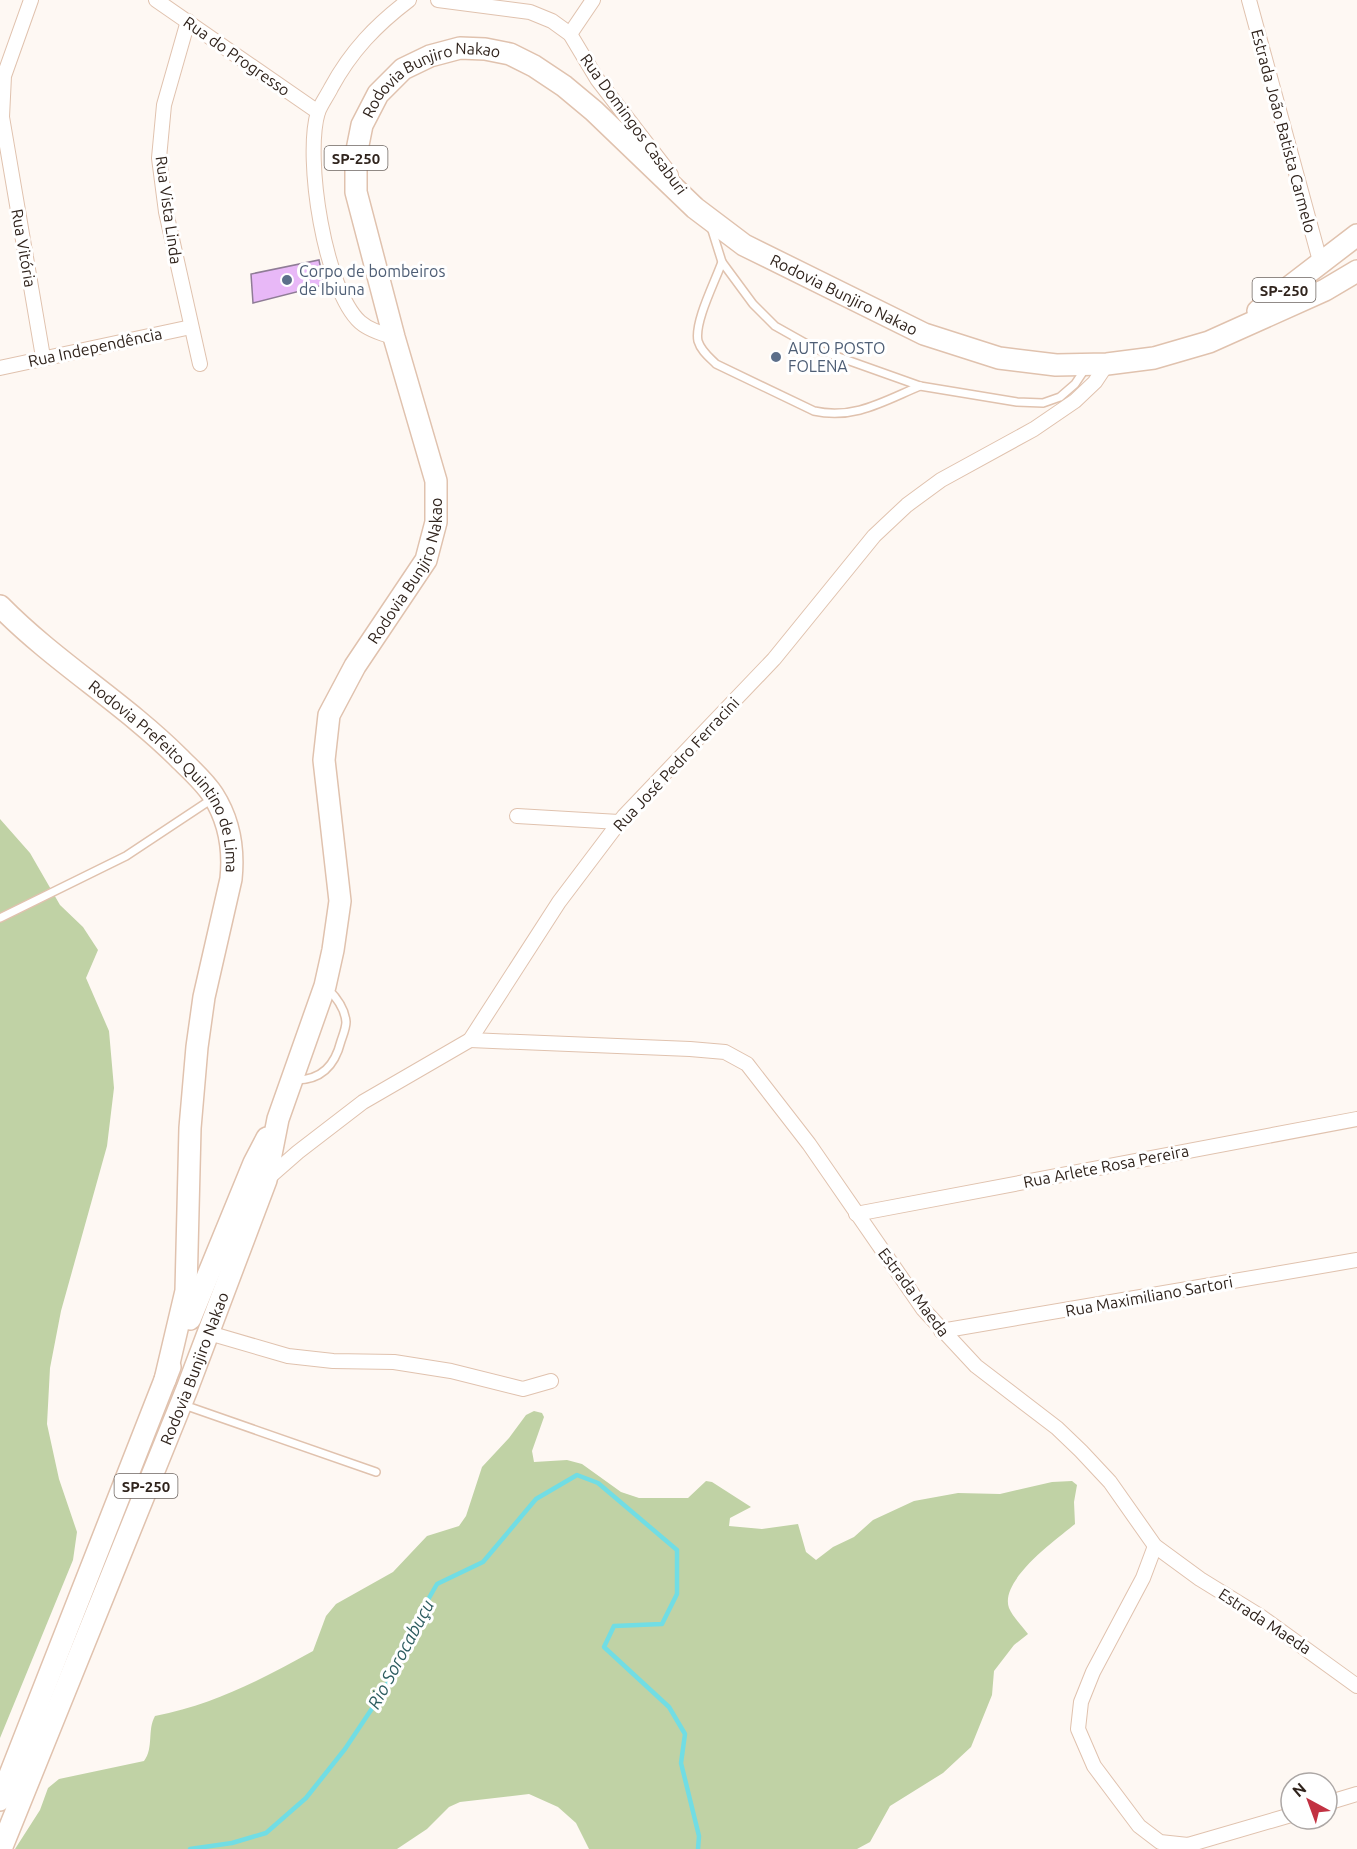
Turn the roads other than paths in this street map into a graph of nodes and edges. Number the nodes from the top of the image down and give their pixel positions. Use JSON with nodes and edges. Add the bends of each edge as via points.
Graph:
{"nodes":[{"id":1,"x":31,"y":0,"type":"edge"},
{"id":2,"x":156,"y":0,"type":"edge"},
{"id":3,"x":409,"y":0,"type":"edge"},
{"id":4,"x":438,"y":0,"type":"edge"},
{"id":5,"x":593,"y":0,"type":"edge"},
{"id":6,"x":1249,"y":0,"type":"edge"},
{"id":7,"x":188,"y":21,"type":"junction"},
{"id":8,"x":570,"y":34,"type":"junction"},
{"id":9,"x":2,"y":74,"type":"edge"},
{"id":10,"x":318,"y":112,"type":"junction"},
{"id":11,"x":701,"y":212,"type":"junction"},
{"id":12,"x":1357,"y":235,"type":"edge"},
{"id":13,"x":1320,"y":261,"type":"junction"},
{"id":14,"x":722,"y":262,"type":"junction"},
{"id":15,"x":1357,"y":271,"type":"edge"},
{"id":16,"x":191,"y":327,"type":"junction"},
{"id":17,"x":394,"y":337,"type":"junction"},
{"id":18,"x":1209,"y":342,"type":"junction"},
{"id":19,"x":43,"y":357,"type":"junction"},
{"id":20,"x":200,"y":364,"type":"dead end"},
{"id":21,"x":1097,"y":364,"type":"junction"},
{"id":22,"x":0,"y":368,"type":"edge"},
{"id":23,"x":920,"y":386,"type":"junction"},
{"id":24,"x":0,"y":606,"type":"edge"},
{"id":25,"x":214,"y":798,"type":"junction"},
{"id":26,"x":517,"y":816,"type":"dead end"},
{"id":27,"x":619,"y":822,"type":"junction"},
{"id":28,"x":0,"y":918,"type":"edge"},
{"id":29,"x":325,"y":986,"type":"junction"},
{"id":30,"x":470,"y":1040,"type":"junction"},
{"id":31,"x":291,"y":1080,"type":"junction"},
{"id":32,"x":278,"y":1119,"type":"junction"},
{"id":33,"x":1357,"y":1119,"type":"edge"},
{"id":34,"x":266,"y":1180,"type":"junction"},
{"id":35,"x":190,"y":1206,"type":"junction"},
{"id":36,"x":856,"y":1214,"type":"junction"},
{"id":37,"x":1357,"y":1260,"type":"edge"},
{"id":38,"x":205,"y":1284,"type":"junction"},
{"id":39,"x":941,"y":1331,"type":"junction"},
{"id":40,"x":209,"y":1333,"type":"junction"},
{"id":41,"x":165,"y":1380,"type":"junction"},
{"id":42,"x":551,"y":1381,"type":"dead end"},
{"id":43,"x":182,"y":1404,"type":"junction"},
{"id":44,"x":160,"y":1452,"type":"junction"},
{"id":45,"x":376,"y":1472,"type":"dead end"},
{"id":46,"x":1155,"y":1546,"type":"junction"},
{"id":47,"x":1357,"y":1686,"type":"edge"},
{"id":48,"x":1357,"y":1794,"type":"edge"},
{"id":49,"x":1339,"y":1799,"type":"edge"},
{"id":50,"x":0,"y":1800,"type":"edge"},
{"id":51,"x":1279,"y":1818,"type":"edge"},
{"id":52,"x":1,"y":1849,"type":"edge"}],
"edges":[{"from":1,"to":9,"type":"street","name":"Rua Vitória"},
{"from":2,"to":7,"type":"street","name":"Rua do Progresso"},
{"from":3,"to":10,"type":"street","via":[[381,21],[360,44]]},
{"from":4,"to":8,"type":"street","name":"Rua Domingos Casaburi","via":[[530,12]]},
{"from":5,"to":8,"type":"street"},
{"from":6,"to":13,"type":"street","name":"Estrada João Batista Carmelo"},
{"from":7,"to":10,"type":"street","name":"Rua do Progresso"},
{"from":7,"to":16,"type":"street","name":"Rua Vista Linda","via":[[164,105],[159,158],[166,212]]},
{"from":8,"to":11,"type":"street","name":"Rua Domingos Casaburi","via":[[597,79]]},
{"from":9,"to":19,"type":"street","name":"Rua Vitória","via":[[2,117]]},
{"from":10,"to":17,"type":"street","via":[[313,158],[332,273],[344,302],[361,323]]},
{"from":11,"to":14,"type":"lane"},
{"from":11,"to":17,"type":"main road","name":"Rodovia Bunjiro Nakao","number":"SP-250","via":[[594,111],[534,66],[510,54],[485,49],[460,48],[429,56],[403,69],[378,94],[362,125],[356,155],[356,192]]},
{"from":11,"to":21,"type":"main road","name":"Rodovia Bunjiro Nakao","number":"SP-250","via":[[744,245],[924,334],[999,358],[1056,365]]},
{"from":12,"to":13,"type":"main road","name":"Rodovia Bunjiro Nakao","number":"SP-250"},
{"from":13,"to":18,"type":"main road","name":"Rodovia Bunjiro Nakao","number":"SP-250","via":[[1252,317]]},
{"from":14,"to":23,"type":"lane","via":[[775,326],[816,349]]},
{"from":14,"to":23,"type":"lane","via":[[699,324],[698,341],[716,364],[830,415],[860,411]]},
{"from":15,"to":18,"type":"main road","name":"Rodovia Bunjiro Nakao","via":[[1325,290]]},
{"from":16,"to":19,"type":"street","name":"Rua Independência"},
{"from":16,"to":20,"type":"street","name":"Rua Vista Linda"},
{"from":17,"to":29,"type":"main road","name":"Rodovia Bunjiro Nakao","number":"SP-250","via":[[436,481],[436,522],[426,560],[355,666],[329,715],[324,760],[340,901]]},
{"from":18,"to":21,"type":"main road","name":"Rodovia Bunjiro Nakao","number":"SP-250","via":[[1154,358]]},
{"from":19,"to":22,"type":"street","name":"Rua Independência"},
{"from":21,"to":23,"type":"lane","via":[[1060,397],[1043,403],[977,397]]},
{"from":21,"to":27,"type":"street","name":"Rua José Pedro Ferracini","via":[[1095,382],[1075,401],[1034,429],[941,480],[883,528],[774,659]]},
{"from":24,"to":25,"type":"main road","name":"Rodovia Prefeito Quintino de Lima","via":[[161,740]]},
{"from":25,"to":28,"type":"lane","via":[[126,856]]},
{"from":25,"to":35,"type":"main road","name":"Rodovia Prefeito Quintino de Lima","via":[[223,814],[233,861],[197,1047],[190,1128]]},
{"from":26,"to":27,"type":"street"},
{"from":27,"to":30,"type":"street","name":"Rua José Pedro Ferracini","via":[[559,902]]},
{"from":29,"to":31,"type":"main road","name":"Rodovia Bunjiro Nakao","number":"SP-250"},
{"from":29,"to":31,"type":"lane","via":[[339,1001],[346,1023],[339,1049],[326,1072],[312,1080]]},
{"from":30,"to":34,"type":"street","name":"Rua José Pedro Ferracini","via":[[363,1102]]},
{"from":30,"to":36,"type":"street","name":"Estrada Maeda","via":[[725,1052],[747,1064],[761,1081],[815,1151]]},
{"from":31,"to":32,"type":"main road","name":"Rodovia Bunjiro Nakao","number":"SP-250"},
{"from":32,"to":34,"type":"main road","name":"Rodovia Bunjiro Nakao","number":"SP-250"},
{"from":32,"to":38,"type":"main road","name":"Rodovia Bunjiro Nakao","number":"SP-250","via":[[254,1163]]},
{"from":33,"to":36,"type":"street","name":"Rua Arlete Rosa Pereira"},
{"from":34,"to":40,"type":"main road","name":"Rodovia Bunjiro Nakao","number":"SP-250"},
{"from":35,"to":38,"type":"main road"},
{"from":35,"to":41,"type":"main road","name":"Rodovia Prefeito Quintino de Lima","via":[[186,1291]]},
{"from":36,"to":39,"type":"street","name":"Estrada Maeda"},
{"from":37,"to":39,"type":"street","name":"Rua Maximiliano Sartori"},
{"from":38,"to":41,"type":"main road","name":"Rodovia Bunjiro Nakao","number":"SP-250"},
{"from":38,"to":44,"type":"main road","via":[[192,1356]]},
{"from":39,"to":46,"type":"street","name":"Estrada Maeda","via":[[976,1366],[1058,1428],[1081,1451],[1110,1482]]},
{"from":40,"to":42,"type":"street","via":[[288,1356],[394,1362],[523,1389]]},
{"from":40,"to":43,"type":"main road","name":"Rodovia Bunjiro Nakao","number":"SP-250"},
{"from":41,"to":50,"type":"main road","name":"Rodovia Bunjiro Nakao","number":"SP-250"},
{"from":43,"to":44,"type":"main road","name":"Rodovia Bunjiro Nakao","number":"SP-250"},
{"from":43,"to":45,"type":"lane"},
{"from":44,"to":52,"type":"main road","name":"Rodovia Bunjiro Nakao","number":"SP-250"},
{"from":46,"to":47,"type":"street","name":"Estrada Maeda"},
{"from":46,"to":51,"type":"street","via":[[1081,1702],[1078,1729],[1094,1766],[1139,1826],[1160,1842],[1188,1845]]},
{"from":48,"to":49,"type":"street"}]}
